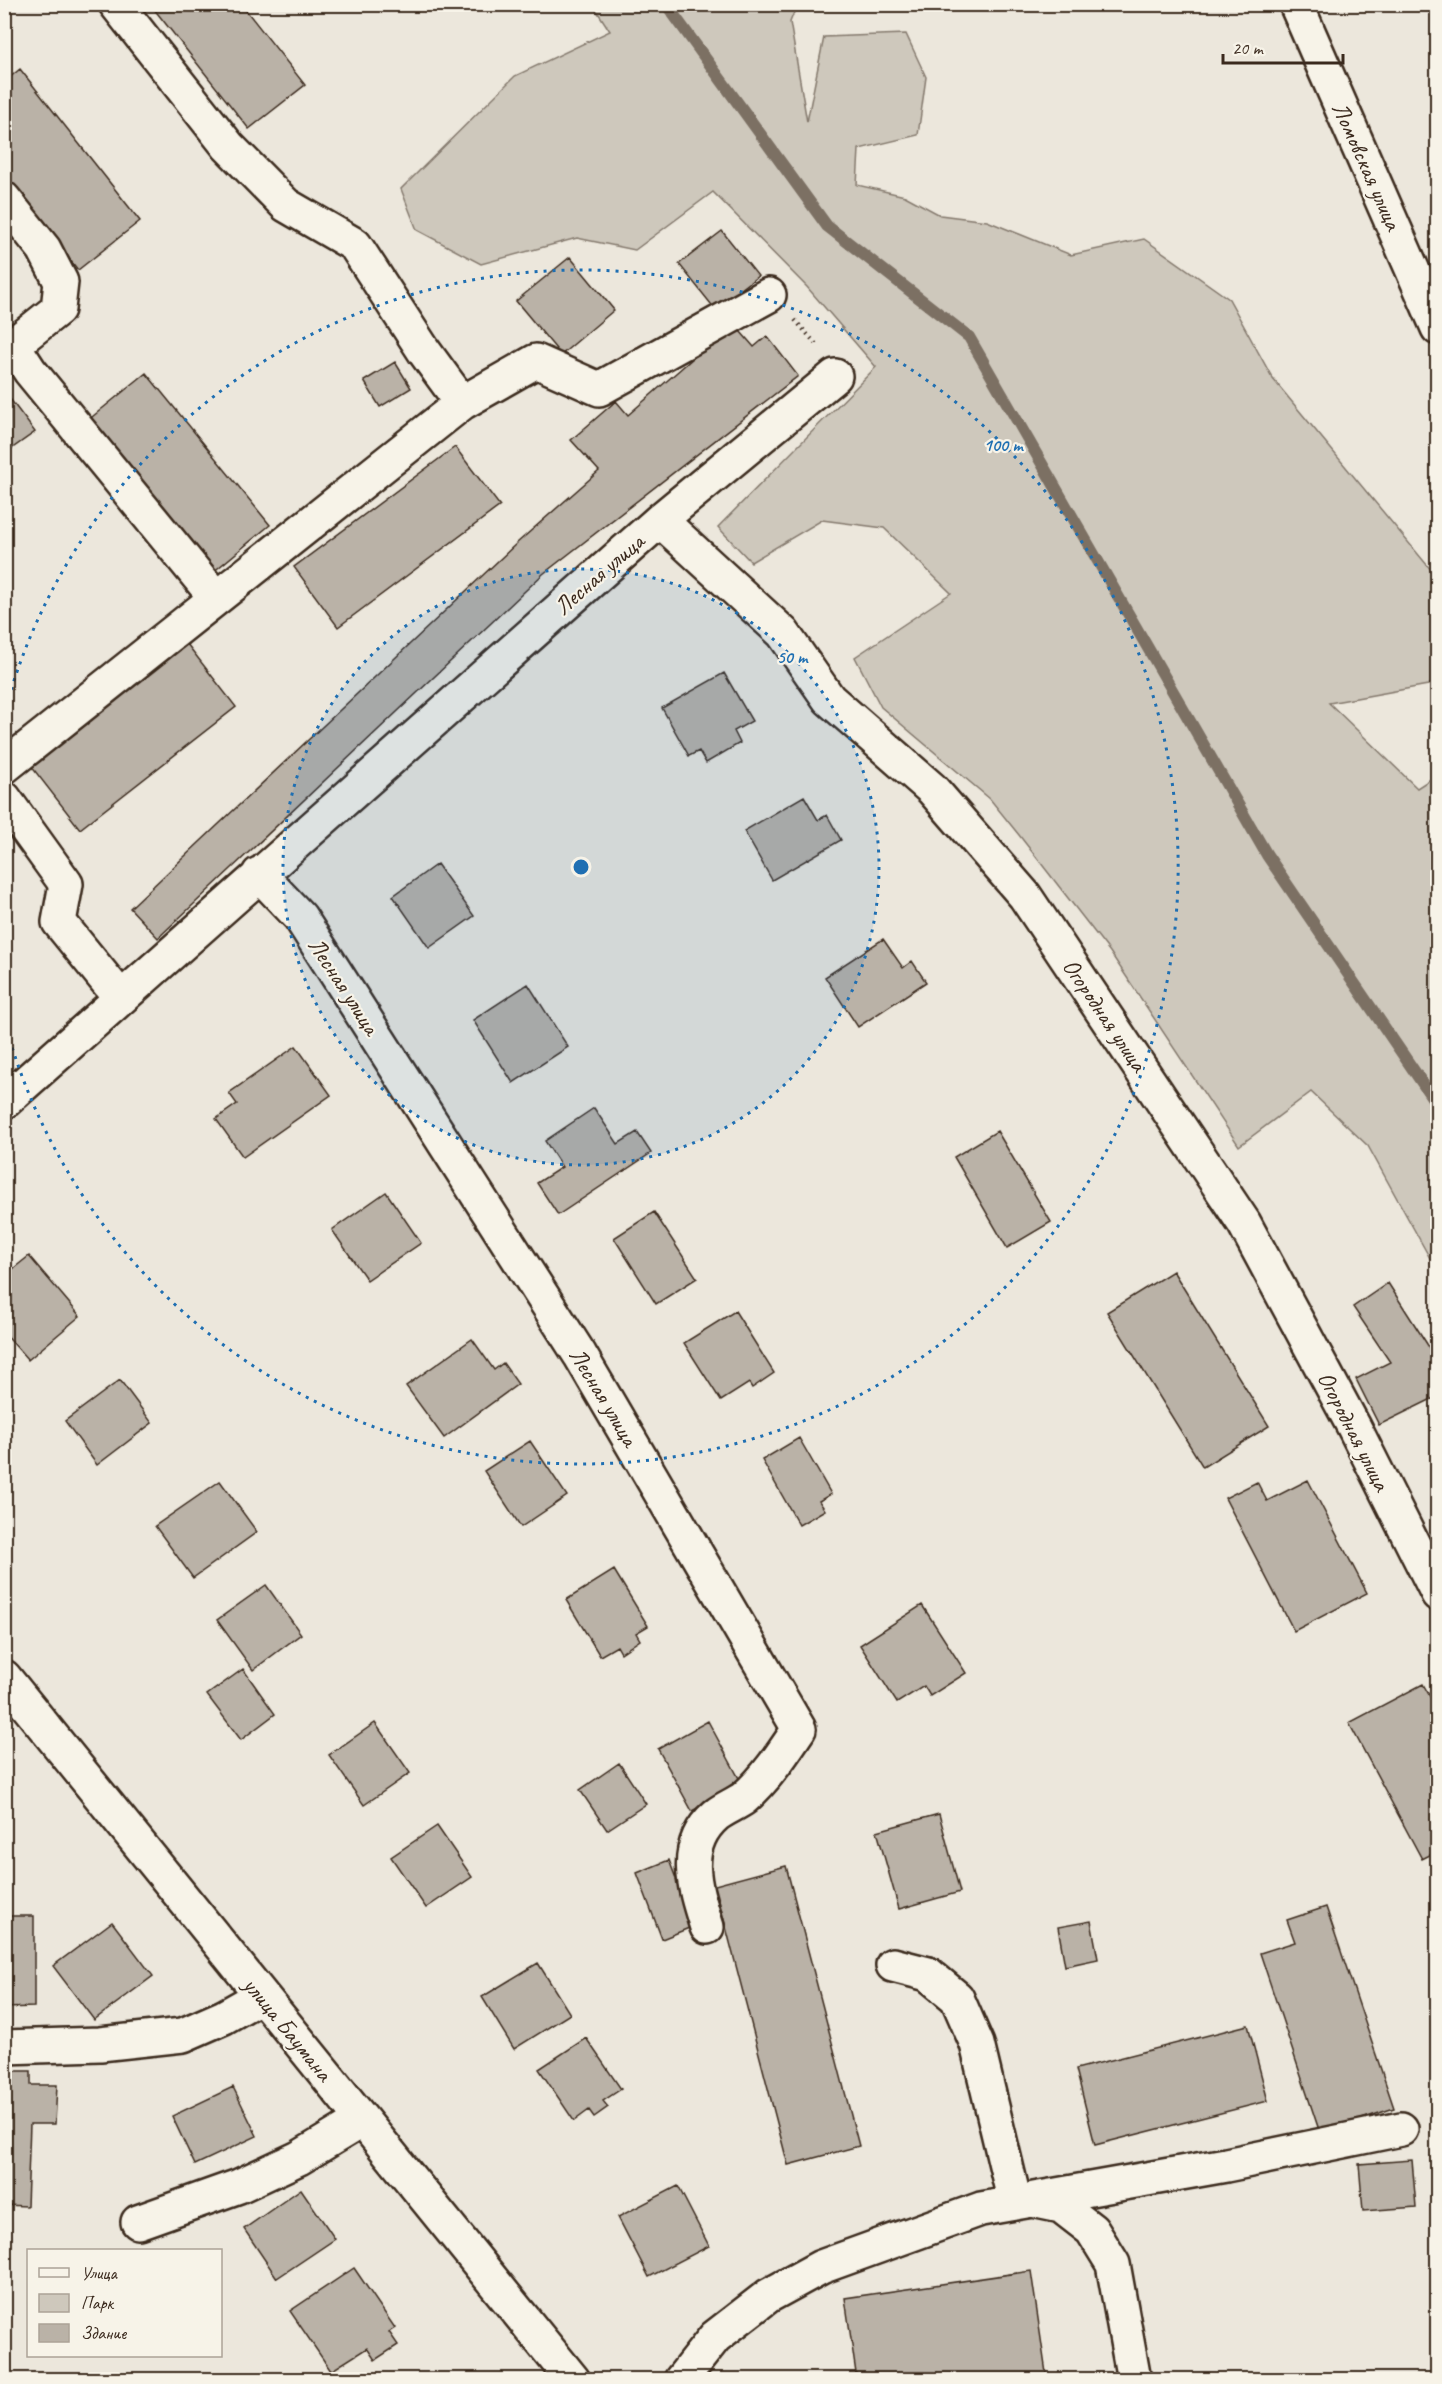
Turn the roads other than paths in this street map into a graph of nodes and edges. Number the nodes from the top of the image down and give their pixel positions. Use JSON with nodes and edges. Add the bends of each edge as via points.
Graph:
{"nodes":[{"id":1,"x":116,"y":4,"type":"edge"},
{"id":2,"x":1296,"y":4,"type":"edge"},
{"id":3,"x":4,"y":199,"type":"edge"},
{"id":4,"x":769,"y":295,"type":"road end"},
{"id":5,"x":1437,"y":328,"type":"edge"},
{"id":6,"x":9,"y":344,"type":"edge"},
{"id":7,"x":835,"y":376,"type":"road end"},
{"id":8,"x":462,"y":403,"type":"junction"},
{"id":9,"x":660,"y":520,"type":"junction"},
{"id":10,"x":216,"y":598,"type":"junction"},
{"id":11,"x":4,"y":767,"type":"edge"},
{"id":12,"x":4,"y":798,"type":"edge"},
{"id":13,"x":259,"y":873,"type":"junction"},
{"id":14,"x":120,"y":997,"type":"junction"},
{"id":15,"x":4,"y":1102,"type":"edge"},
{"id":16,"x":1437,"y":1594,"type":"edge"},
{"id":17,"x":4,"y":1677,"type":"edge"},
{"id":18,"x":707,"y":1927,"type":"dead end"},
{"id":19,"x":893,"y":1965,"type":"dead end"},
{"id":20,"x":261,"y":1996,"type":"junction"},
{"id":21,"x":4,"y":2047,"type":"edge"},
{"id":22,"x":362,"y":2120,"type":"junction"},
{"id":23,"x":1401,"y":2129,"type":"dead end"},
{"id":24,"x":1023,"y":2201,"type":"junction"},
{"id":25,"x":138,"y":2222,"type":"dead end"},
{"id":26,"x":573,"y":2379,"type":"edge"},
{"id":27,"x":681,"y":2379,"type":"edge"},
{"id":28,"x":1134,"y":2379,"type":"edge"}],
"edges":[{"from":1,"to":8,"type":"street","via":[[228,146],[286,205],[355,245]]},
{"from":2,"to":5,"type":"street","name":"Ломовская улица"},
{"from":3,"to":6,"type":"street","via":[[44,249],[61,282],[58,309]]},
{"from":4,"to":8,"type":"street","via":[[599,389],[536,361]]},
{"from":6,"to":10,"type":"street"},
{"from":7,"to":9,"type":"street","name":"Лесная улица"},
{"from":8,"to":10,"type":"street"},
{"from":9,"to":13,"type":"street","name":"Лесная улица"},
{"from":9,"to":16,"type":"street","name":"Огородная улица","via":[[783,633],[829,699],[932,789],[1025,896],[1244,1223],[1354,1427]]},
{"from":10,"to":11,"type":"street"},
{"from":12,"to":14,"type":"street","via":[[66,884],[59,922]]},
{"from":13,"to":14,"type":"street","name":"Лесная улица"},
{"from":13,"to":18,"type":"street","name":"Лесная улица","via":[[300,917],[580,1355],[799,1729],[779,1759],[744,1797],[716,1815],[701,1833],[693,1853],[693,1881]]},
{"from":14,"to":15,"type":"street","name":"Лесная улица"},
{"from":17,"to":20,"type":"street","name":"улица Баумана"},
{"from":19,"to":24,"type":"street","via":[[928,1974],[957,1998],[977,2044]]},
{"from":20,"to":21,"type":"street","via":[[183,2035],[100,2044]]},
{"from":20,"to":22,"type":"street","name":"улица Баумана"},
{"from":22,"to":25,"type":"street","via":[[299,2158]]},
{"from":22,"to":26,"type":"street","name":"улица Баумана"},
{"from":23,"to":24,"type":"street"},
{"from":24,"to":27,"type":"street","via":[[981,2209],[821,2267],[768,2296],[714,2337]]},
{"from":24,"to":28,"type":"street","via":[[1061,2206],[1092,2230],[1113,2264]]}]}
